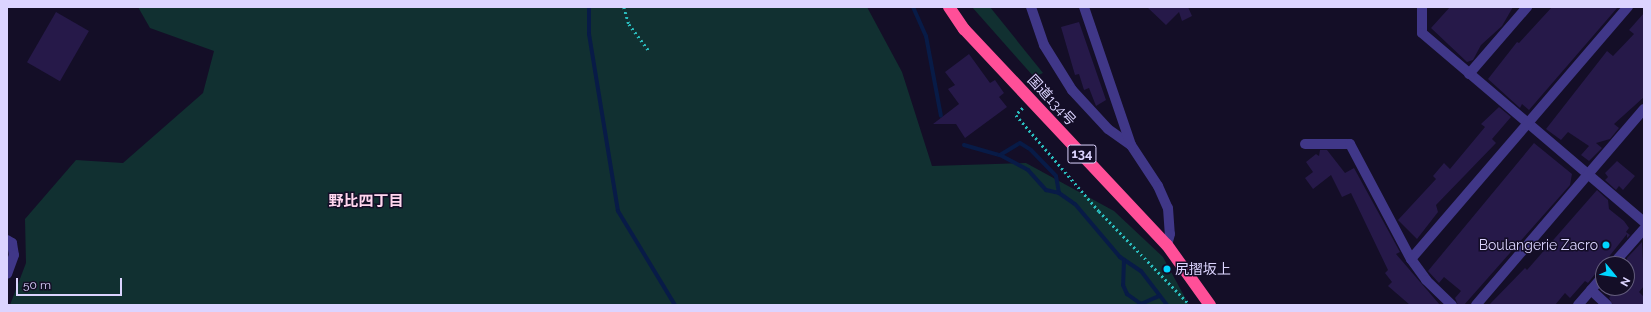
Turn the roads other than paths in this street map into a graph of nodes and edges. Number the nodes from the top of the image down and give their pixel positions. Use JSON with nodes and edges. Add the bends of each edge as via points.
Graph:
{"nodes":[{"id":1,"x":949,"y":7,"type":"edge"},
{"id":2,"x":1031,"y":7,"type":"edge"},
{"id":3,"x":1084,"y":7,"type":"edge"},
{"id":4,"x":1422,"y":7,"type":"edge"},
{"id":5,"x":1527,"y":7,"type":"edge"},
{"id":6,"x":1628,"y":7,"type":"edge"},
{"id":7,"x":1469,"y":74,"type":"junction"},
{"id":8,"x":1644,"y":109,"type":"edge"},
{"id":9,"x":1527,"y":124,"type":"junction"},
{"id":10,"x":1305,"y":144,"type":"dead end"},
{"id":11,"x":1131,"y":145,"type":"junction"},
{"id":12,"x":1588,"y":174,"type":"junction"},
{"id":13,"x":1644,"y":222,"type":"edge"},
{"id":14,"x":1644,"y":229,"type":"edge"},
{"id":15,"x":7,"y":240,"type":"edge"},
{"id":16,"x":1166,"y":245,"type":"junction"},
{"id":17,"x":1620,"y":256,"type":"edge"},
{"id":18,"x":1411,"y":259,"type":"junction"},
{"id":19,"x":7,"y":274,"type":"edge"},
{"id":20,"x":1595,"y":285,"type":"edge"},
{"id":21,"x":1591,"y":290,"type":"junction"},
{"id":22,"x":1210,"y":305,"type":"edge"},
{"id":23,"x":1452,"y":305,"type":"edge"},
{"id":24,"x":1476,"y":305,"type":"edge"},
{"id":25,"x":1578,"y":305,"type":"edge"},
{"id":26,"x":1607,"y":305,"type":"edge"}],
"edges":[{"from":1,"to":16,"type":"highway","name":"国道134号","number":"134","via":[[964,29]]},
{"from":2,"to":11,"type":"street","via":[[1044,45],[1072,90],[1108,128]]},
{"from":3,"to":11,"type":"street"},
{"from":4,"to":7,"type":"street","via":[[1422,33]]},
{"from":5,"to":7,"type":"street"},
{"from":6,"to":9,"type":"street"},
{"from":7,"to":9,"type":"street"},
{"from":8,"to":12,"type":"street"},
{"from":9,"to":12,"type":"street"},
{"from":9,"to":18,"type":"street"},
{"from":10,"to":18,"type":"street","via":[[1350,144]]},
{"from":11,"to":16,"type":"street","via":[[1168,208],[1170,234]]},
{"from":12,"to":13,"type":"street"},
{"from":12,"to":24,"type":"street"},
{"from":14,"to":17,"type":"street"},
{"from":15,"to":19,"type":"street","via":[[12,243],[14,255]]},
{"from":16,"to":22,"type":"highway","name":"国道134号","number":"134"},
{"from":18,"to":23,"type":"street","via":[[1426,280]]},
{"from":20,"to":21,"type":"street"},
{"from":21,"to":25,"type":"street"},
{"from":21,"to":26,"type":"street"}]}
